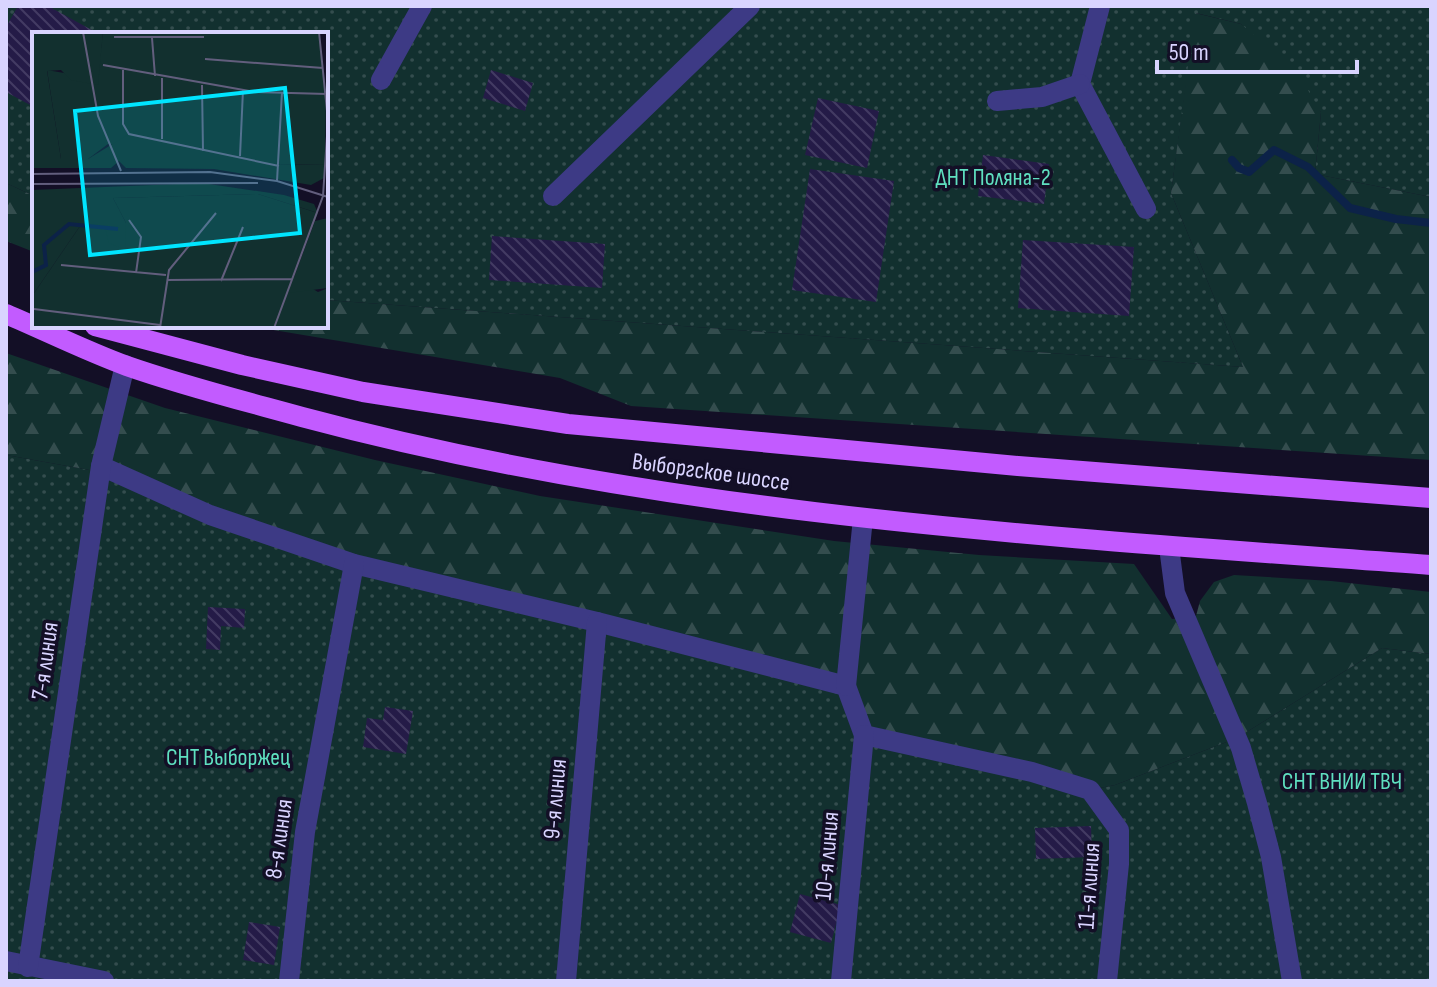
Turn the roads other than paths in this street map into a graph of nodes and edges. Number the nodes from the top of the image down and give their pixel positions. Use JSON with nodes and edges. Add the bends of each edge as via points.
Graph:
{"nodes":[{"id":1,"x":422,"y":6,"type":"edge"},
{"id":2,"x":750,"y":6,"type":"edge"},
{"id":3,"x":1100,"y":6,"type":"edge"},
{"id":4,"x":381,"y":80,"type":"dead end"},
{"id":5,"x":1080,"y":84,"type":"junction"},
{"id":6,"x":997,"y":101,"type":"dead end"},
{"id":7,"x":553,"y":196,"type":"dead end"},
{"id":8,"x":1146,"y":209,"type":"dead end"},
{"id":9,"x":6,"y":302,"type":"edge"},
{"id":10,"x":32,"y":309,"type":"edge"},
{"id":11,"x":6,"y":314,"type":"edge"},
{"id":12,"x":32,"y":325,"type":"edge"},
{"id":13,"x":39,"y":328,"type":"edge"},
{"id":14,"x":103,"y":328,"type":"edge"},
{"id":15,"x":125,"y":365,"type":"junction"},
{"id":16,"x":101,"y":466,"type":"junction"},
{"id":17,"x":1431,"y":498,"type":"edge"},
{"id":18,"x":863,"y":518,"type":"junction"},
{"id":19,"x":1169,"y":547,"type":"junction"},
{"id":20,"x":354,"y":564,"type":"junction"},
{"id":21,"x":1431,"y":565,"type":"edge"},
{"id":22,"x":597,"y":622,"type":"junction"},
{"id":23,"x":846,"y":686,"type":"junction"},
{"id":24,"x":864,"y":735,"type":"junction"},
{"id":25,"x":6,"y":961,"type":"edge"},
{"id":26,"x":28,"y":967,"type":"junction"},
{"id":27,"x":104,"y":981,"type":"edge"},
{"id":28,"x":289,"y":981,"type":"edge"},
{"id":29,"x":566,"y":981,"type":"edge"},
{"id":30,"x":841,"y":981,"type":"edge"},
{"id":31,"x":1107,"y":981,"type":"edge"},
{"id":32,"x":1292,"y":981,"type":"edge"}],
"edges":[{"from":1,"to":4,"type":"street"},
{"from":2,"to":7,"type":"street"},
{"from":3,"to":5,"type":"street"},
{"from":5,"to":6,"type":"street","via":[[1042,97]]},
{"from":5,"to":8,"type":"street"},
{"from":9,"to":10,"type":"main road"},
{"from":11,"to":12,"type":"main road","name":"Выборгское шоссе"},
{"from":13,"to":15,"type":"main road","name":"Выборгское шоссе"},
{"from":14,"to":17,"type":"main road","name":"Выборгское шоссе","via":[[363,392],[568,424]]},
{"from":15,"to":16,"type":"street","name":"7-я линия"},
{"from":15,"to":18,"type":"main road","name":"Выборгское шоссе","via":[[321,422],[476,459],[698,498]]},
{"from":16,"to":20,"type":"street","via":[[210,515]]},
{"from":16,"to":26,"type":"street","name":"7-я линия"},
{"from":18,"to":19,"type":"main road","name":"Выборгское шоссе"},
{"from":18,"to":23,"type":"street"},
{"from":19,"to":21,"type":"main road","name":"Выборгское шоссе"},
{"from":19,"to":32,"type":"street","via":[[1175,593],[1241,748],[1280,905]]},
{"from":20,"to":22,"type":"street"},
{"from":20,"to":28,"type":"street","name":"8-я линия","via":[[305,832]]},
{"from":22,"to":23,"type":"street"},
{"from":22,"to":29,"type":"street","name":"9-я линия"},
{"from":23,"to":24,"type":"street"},
{"from":24,"to":30,"type":"street","name":"10-я линия"},
{"from":24,"to":31,"type":"street","name":"11-я линия","via":[[1090,790],[1119,830]]},
{"from":25,"to":26,"type":"street"},
{"from":26,"to":27,"type":"street"}]}
